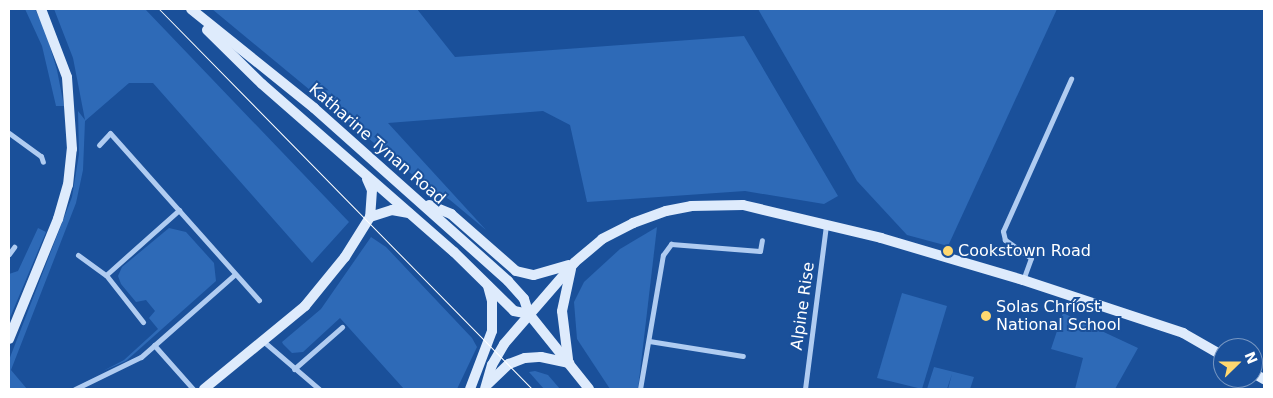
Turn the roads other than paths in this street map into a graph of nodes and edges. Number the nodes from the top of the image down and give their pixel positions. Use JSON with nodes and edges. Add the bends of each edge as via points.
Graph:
{"nodes":[{"id":1,"x":42,"y":9,"type":"edge"},
{"id":2,"x":190,"y":9,"type":"edge"},
{"id":3,"x":1071,"y":79,"type":"dead end"},
{"id":4,"x":9,"y":133,"type":"edge"},
{"id":5,"x":100,"y":145,"type":"dead end"},
{"id":6,"x":43,"y":162,"type":"dead end"},
{"id":7,"x":365,"y":175,"type":"junction"},
{"id":8,"x":421,"y":202,"type":"junction"},
{"id":9,"x":179,"y":210,"type":"junction"},
{"id":10,"x":411,"y":214,"type":"junction"},
{"id":11,"x":370,"y":216,"type":"junction"},
{"id":12,"x":826,"y":226,"type":"junction"},
{"id":13,"x":762,"y":240,"type":"dead end"},
{"id":14,"x":14,"y":247,"type":"dead end"},
{"id":15,"x":9,"y":254,"type":"edge"},
{"id":16,"x":78,"y":254,"type":"dead end"},
{"id":17,"x":574,"y":262,"type":"junction"},
{"id":18,"x":235,"y":274,"type":"junction"},
{"id":19,"x":106,"y":275,"type":"junction"},
{"id":20,"x":1023,"y":280,"type":"junction"},
{"id":21,"x":486,"y":283,"type":"junction"},
{"id":22,"x":259,"y":300,"type":"dead end"},
{"id":23,"x":529,"y":314,"type":"junction"},
{"id":24,"x":143,"y":322,"type":"dead end"},
{"id":25,"x":342,"y":327,"type":"dead end"},
{"id":26,"x":9,"y":339,"type":"edge"},
{"id":27,"x":263,"y":340,"type":"junction"},
{"id":28,"x":649,"y":341,"type":"junction"},
{"id":29,"x":154,"y":345,"type":"junction"},
{"id":30,"x":1213,"y":350,"type":"edge"},
{"id":31,"x":743,"y":356,"type":"dead end"},
{"id":32,"x":569,"y":363,"type":"junction"},
{"id":33,"x":294,"y":369,"type":"junction"},
{"id":34,"x":485,"y":387,"type":"edge"},
{"id":35,"x":75,"y":389,"type":"edge"},
{"id":36,"x":193,"y":389,"type":"edge"},
{"id":37,"x":204,"y":389,"type":"edge"},
{"id":38,"x":319,"y":389,"type":"edge"},
{"id":39,"x":470,"y":389,"type":"edge"},
{"id":40,"x":589,"y":389,"type":"edge"},
{"id":41,"x":640,"y":389,"type":"edge"},
{"id":42,"x":805,"y":389,"type":"edge"}],
"edges":[{"from":1,"to":26,"type":"street","via":[[67,77],[72,149],[68,185],[58,219]]},
{"from":2,"to":7,"type":"street","name":"Katharine Tynan Road","via":[[262,84]]},
{"from":2,"to":8,"type":"street","name":"Katharine Tynan Road","via":[[314,108]]},
{"from":3,"to":20,"type":"street","via":[[1003,231],[1005,240],[1031,258]]},
{"from":4,"to":6,"type":"street","via":[[41,156]]},
{"from":5,"to":9,"type":"street","via":[[110,133]]},
{"from":7,"to":10,"type":"street","name":"Katharine Tynan Road"},
{"from":7,"to":11,"type":"street","name":"Katharine Tynan Road","via":[[372,190]]},
{"from":8,"to":17,"type":"street","via":[[451,214],[516,271],[534,275]]},
{"from":8,"to":23,"type":"street","name":"Katharine Tynan Road","via":[[524,298]]},
{"from":9,"to":18,"type":"street"},
{"from":9,"to":19,"type":"street"},
{"from":10,"to":11,"type":"street","via":[[392,210]]},
{"from":10,"to":21,"type":"street","name":"Katharine Tynan Road"},
{"from":11,"to":27,"type":"street","via":[[345,257],[305,306]]},
{"from":12,"to":17,"type":"street","via":[[742,205],[691,206],[633,223],[602,239]]},
{"from":12,"to":20,"type":"street","via":[[881,238]]},
{"from":12,"to":42,"type":"street","name":"Alpine Rise"},
{"from":13,"to":28,"type":"street","via":[[760,252],[671,244],[663,255]]},
{"from":14,"to":15,"type":"street"},
{"from":16,"to":19,"type":"street"},
{"from":17,"to":23,"type":"street"},
{"from":17,"to":32,"type":"street","via":[[567,278],[562,311]]},
{"from":18,"to":22,"type":"street"},
{"from":18,"to":29,"type":"street"},
{"from":19,"to":24,"type":"street"},
{"from":20,"to":30,"type":"street","via":[[1183,333]]},
{"from":21,"to":23,"type":"street","name":"Katharine Tynan Road","via":[[514,311]]},
{"from":21,"to":39,"type":"street","via":[[492,301],[492,331]]},
{"from":23,"to":32,"type":"street","name":"Katharine Tynan Road"},
{"from":23,"to":34,"type":"street","via":[[498,354]]},
{"from":25,"to":33,"type":"street"},
{"from":27,"to":33,"type":"street"},
{"from":27,"to":37,"type":"street"},
{"from":28,"to":31,"type":"street"},
{"from":28,"to":41,"type":"street"},
{"from":29,"to":35,"type":"street","via":[[141,357]]},
{"from":29,"to":36,"type":"street"},
{"from":32,"to":34,"type":"street","via":[[541,357],[525,358],[509,364]]},
{"from":32,"to":40,"type":"street","name":"Katharine Tynan Road"},
{"from":33,"to":38,"type":"street"}]}
